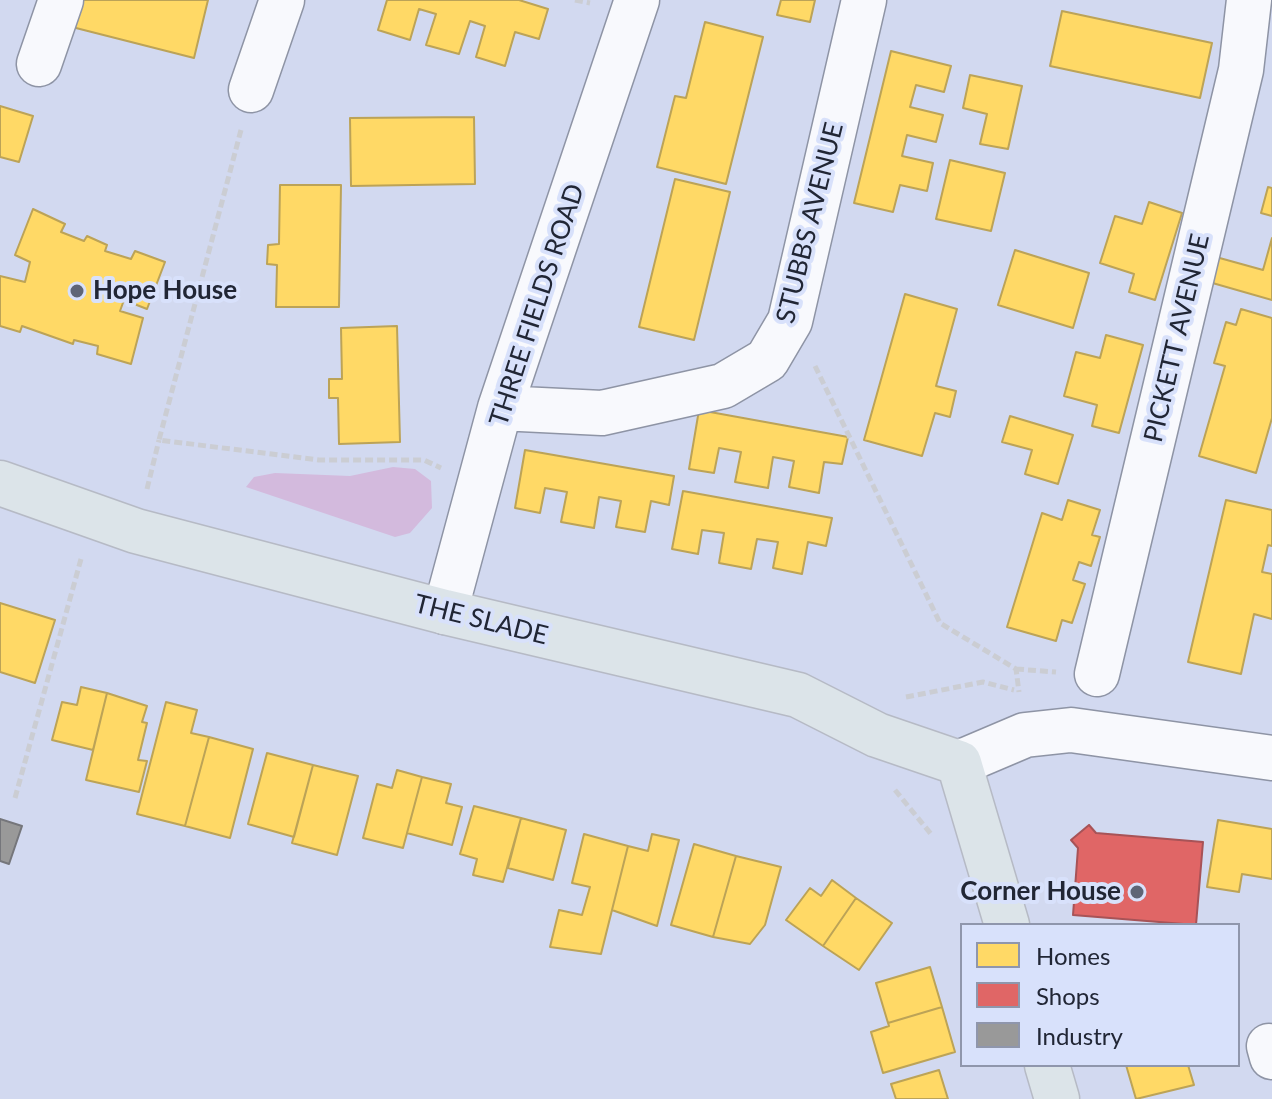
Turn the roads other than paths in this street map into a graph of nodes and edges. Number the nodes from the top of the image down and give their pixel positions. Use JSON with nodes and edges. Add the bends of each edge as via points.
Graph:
{"nodes":[{"id":1,"x":61,"y":0,"type":"edge"},
{"id":2,"x":282,"y":0,"type":"edge"},
{"id":3,"x":637,"y":0,"type":"edge"},
{"id":4,"x":864,"y":0,"type":"edge"},
{"id":5,"x":1249,"y":0,"type":"edge"},
{"id":6,"x":39,"y":64,"type":"dead end"},
{"id":7,"x":1256,"y":73,"type":"edge"},
{"id":8,"x":251,"y":90,"type":"road end"},
{"id":9,"x":500,"y":408,"type":"junction"},
{"id":10,"x":0,"y":483,"type":"edge"},
{"id":11,"x":445,"y":612,"type":"junction"},
{"id":12,"x":1097,"y":674,"type":"dead end"},
{"id":13,"x":1272,"y":758,"type":"edge"},
{"id":14,"x":959,"y":763,"type":"junction"},
{"id":15,"x":1006,"y":923,"type":"edge"},
{"id":16,"x":1048,"y":1067,"type":"edge"},
{"id":17,"x":1057,"y":1099,"type":"edge"}],
"edges":[{"from":1,"to":6,"type":"street"},
{"from":2,"to":8,"type":"street"},
{"from":3,"to":9,"type":"street","name":"THREE FIELDS ROAD"},
{"from":4,"to":9,"type":"street","name":"STUBBS AVENUE","via":[[790,321],[767,360],[723,386],[602,413]]},
{"from":5,"to":7,"type":"street","name":"PICKETT AVENUE"},
{"from":7,"to":12,"type":"street","name":"PICKETT AVENUE"},
{"from":9,"to":11,"type":"street","name":"THREE FIELDS ROAD"},
{"from":10,"to":11,"type":"main road","name":"THE SLADE","via":[[90,515]]},
{"from":11,"to":14,"type":"main road","name":"THE SLADE","via":[[798,695],[877,735]]},
{"from":13,"to":14,"type":"street","via":[[1071,730],[1025,735]]},
{"from":14,"to":15,"type":"main road"},
{"from":16,"to":17,"type":"main road"}]}
